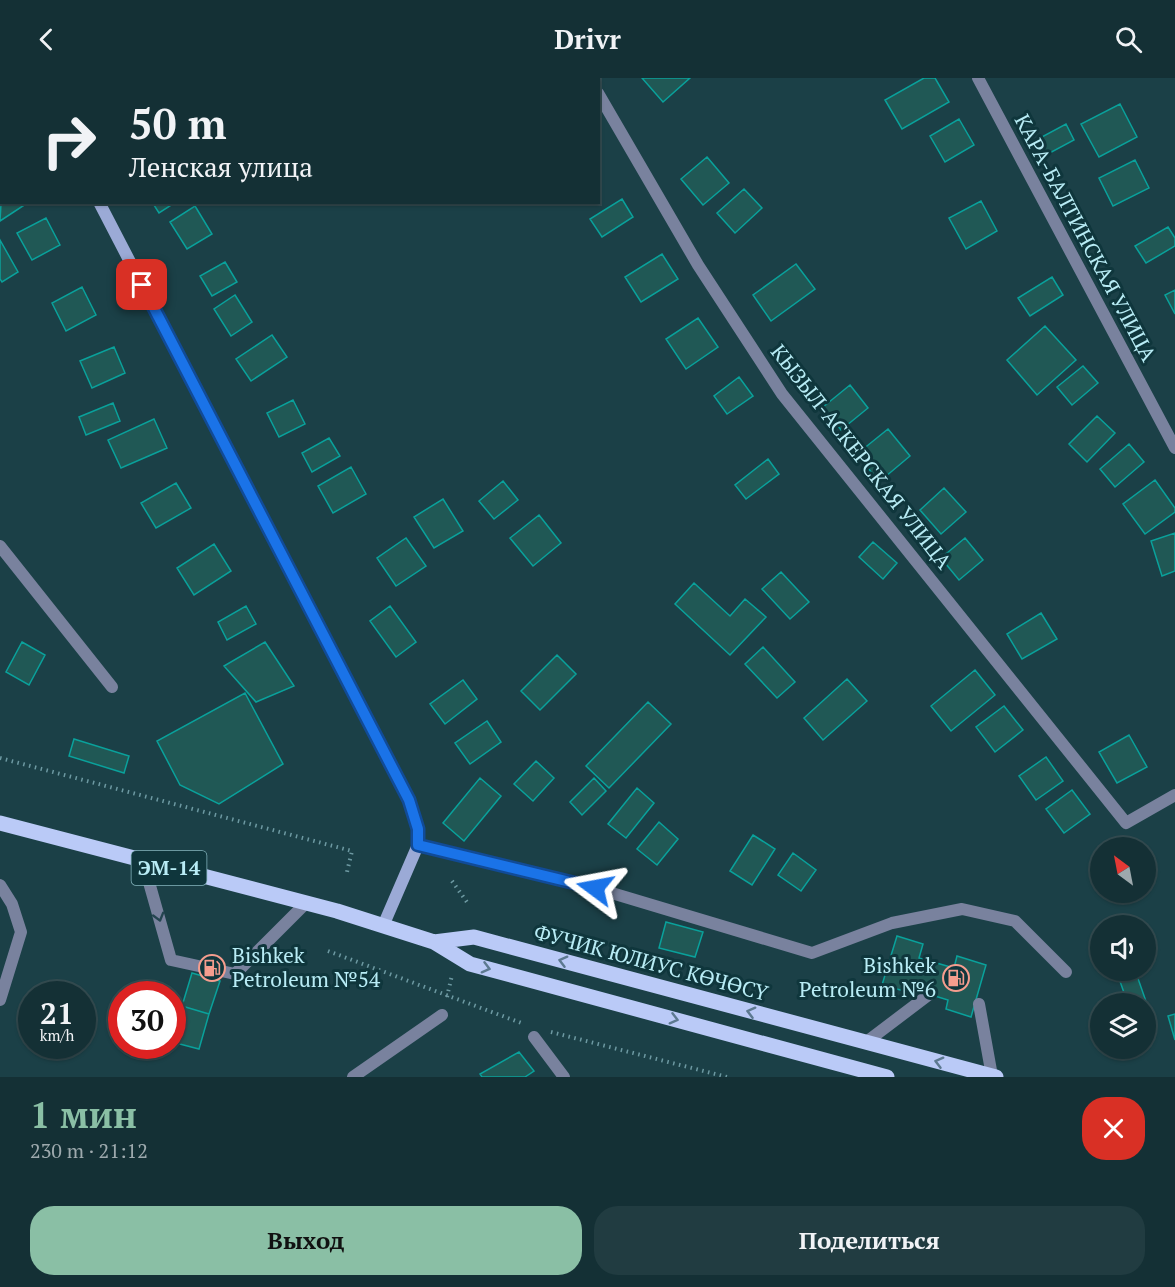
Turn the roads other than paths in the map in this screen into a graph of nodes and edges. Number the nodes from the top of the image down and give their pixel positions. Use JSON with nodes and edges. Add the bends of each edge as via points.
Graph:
{"nodes":[{"id":1,"x":978,"y":78,"type":"edge"},
{"id":2,"x":600,"y":96,"type":"edge"},
{"id":3,"x":100,"y":204,"type":"edge"},
{"id":4,"x":1175,"y":448,"type":"edge"},
{"id":5,"x":0,"y":546,"type":"edge"},
{"id":6,"x":112,"y":687,"type":"dead end"},
{"id":7,"x":1175,"y":795,"type":"edge"},
{"id":8,"x":0,"y":823,"type":"edge"},
{"id":9,"x":418,"y":845,"type":"junction"},
{"id":10,"x":143,"y":861,"type":"junction"},
{"id":11,"x":0,"y":885,"type":"edge"},
{"id":12,"x":306,"y":903,"type":"junction"},
{"id":13,"x":383,"y":926,"type":"junction"},
{"id":14,"x":434,"y":942,"type":"junction"},
{"id":15,"x":1066,"y":972,"type":"dead end"},
{"id":16,"x":932,"y":993,"type":"dead end"},
{"id":17,"x":0,"y":1000,"type":"edge"},
{"id":18,"x":979,"y":1004,"type":"dead end"},
{"id":19,"x":442,"y":1015,"type":"road end"},
{"id":20,"x":534,"y":1037,"type":"dead end"},
{"id":21,"x":865,"y":1042,"type":"junction"},
{"id":22,"x":994,"y":1076,"type":"edge"},
{"id":23,"x":353,"y":1077,"type":"edge"},
{"id":24,"x":564,"y":1077,"type":"edge"},
{"id":25,"x":887,"y":1077,"type":"edge"}],
"edges":[{"from":1,"to":4,"type":"street","name":"КАРА-БАЛТИНСКАЯ УЛИЦА"},
{"from":2,"to":7,"type":"street","name":"КЫЗЫЛ-АСКЕРСКАЯ УЛИЦА","via":[[698,265],[782,394],[1126,823]]},
{"from":3,"to":9,"type":"main road","via":[[409,800],[418,829]]},
{"from":5,"to":6,"type":"street"},
{"from":8,"to":10,"type":"main road","name":"ФУЧИК ЮЛИУС КӨЧӨСҮ","number":"ЭМ-14"},
{"from":9,"to":13,"type":"main road"},
{"from":9,"to":15,"type":"street","via":[[595,888],[812,953],[892,923],[962,909],[1015,921]]},
{"from":10,"to":12,"type":"main road","name":"ФУЧИК ЮЛИУС КӨЧӨСҮ","number":"ЭМ-14"},
{"from":10,"to":12,"type":"street","one_way":true,"via":[[171,960],[235,974]]},
{"from":11,"to":17,"type":"street","via":[[12,904],[21,932]]},
{"from":12,"to":13,"type":"main road","name":"ФУЧИК ЮЛИУС КӨЧӨСҮ","number":"ЭМ-14"},
{"from":13,"to":14,"type":"main road","name":"ФУЧИК ЮЛИУС КӨЧӨСҮ","number":"ЭМ-14"},
{"from":21,"to":14,"type":"main road","name":"ФУЧИК ЮЛИУС КӨЧӨСҮ","one_way":true,"via":[[474,937]]},
{"from":14,"to":25,"type":"main road","name":"ФУЧИК ЮЛИУС КӨЧӨСҮ","one_way":true,"via":[[470,964]]},
{"from":16,"to":21,"type":"street"},
{"from":18,"to":22,"type":"street"},
{"from":19,"to":23,"type":"street"},
{"from":20,"to":24,"type":"street"},
{"from":22,"to":21,"type":"main road","name":"ФУЧИК ЮЛИУС КӨЧӨСҮ","one_way":true}]}
